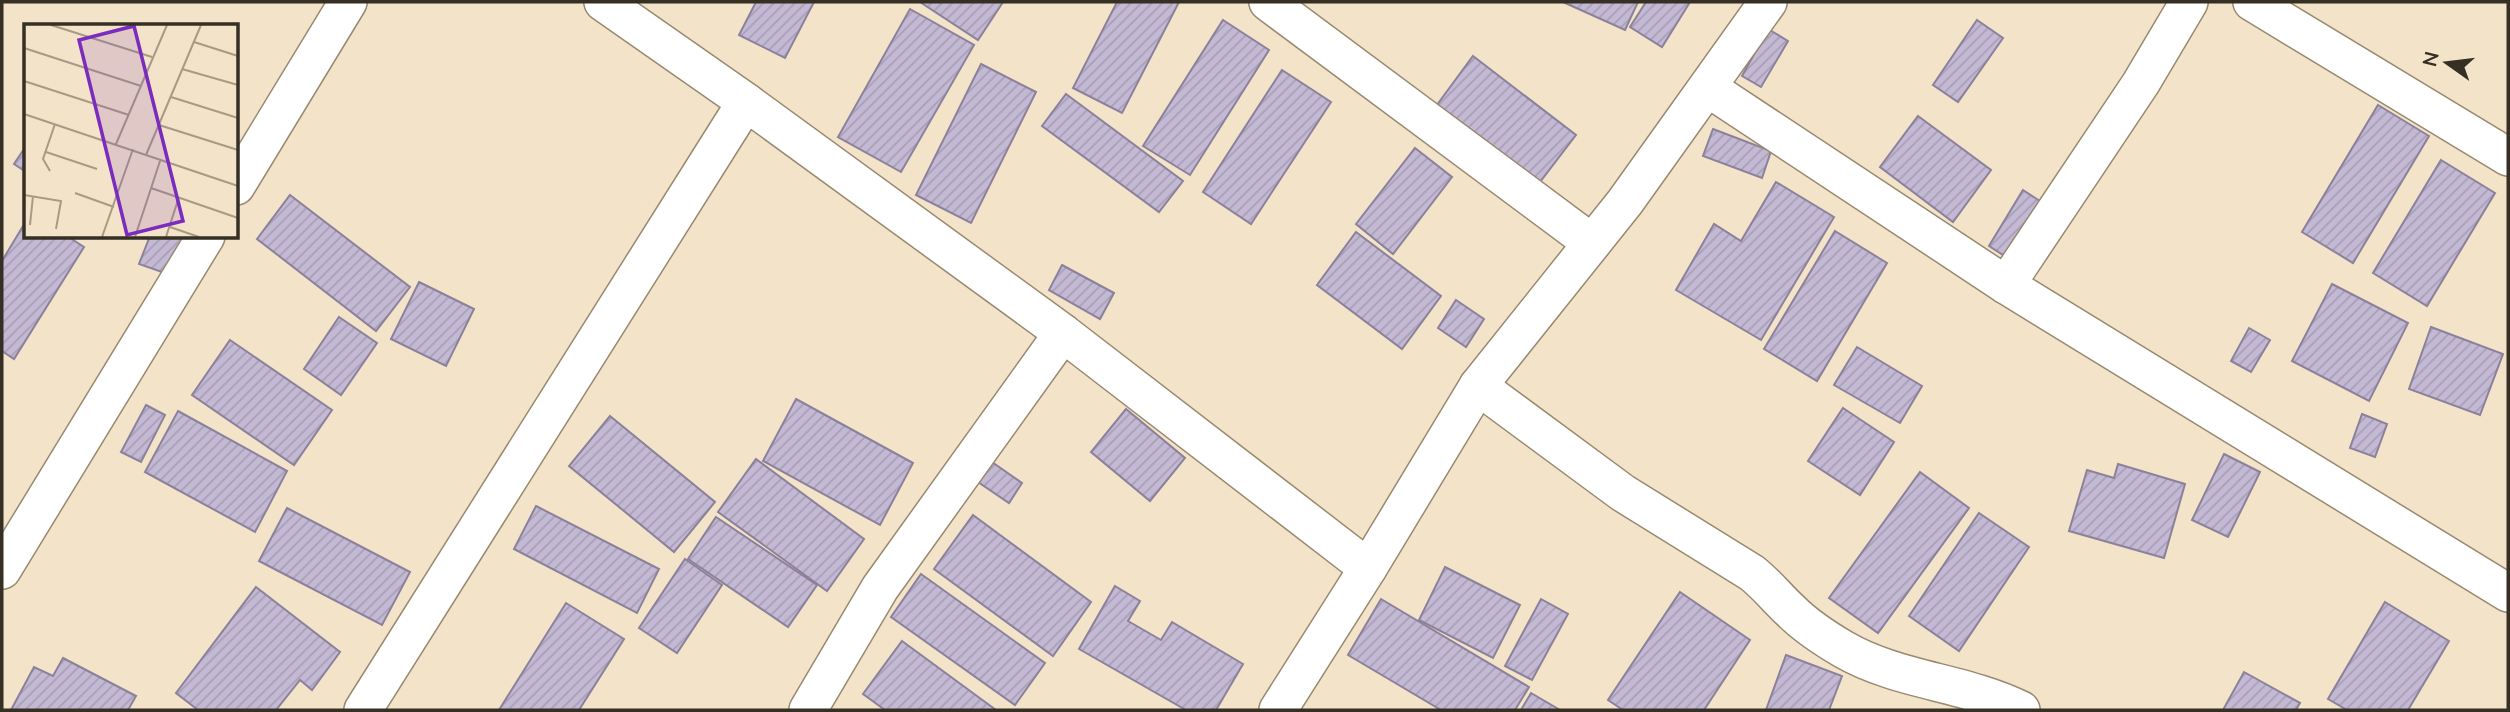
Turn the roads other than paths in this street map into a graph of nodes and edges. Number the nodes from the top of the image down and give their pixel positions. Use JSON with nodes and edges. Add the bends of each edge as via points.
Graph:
{"nodes":[{"id":1,"x":348,"y":2,"type":"edge"},
{"id":2,"x":603,"y":2,"type":"edge"},
{"id":3,"x":1268,"y":2,"type":"edge"},
{"id":4,"x":1768,"y":2,"type":"edge"},
{"id":5,"x":2189,"y":2,"type":"edge"},
{"id":6,"x":2252,"y":2,"type":"edge"},
{"id":7,"x":1708,"y":88,"type":"junction"},
{"id":8,"x":746,"y":102,"type":"junction"},
{"id":9,"x":2508,"y":157,"type":"edge"},
{"id":10,"x":238,"y":183,"type":"edge"},
{"id":11,"x":205,"y":238,"type":"edge"},
{"id":12,"x":1592,"y":243,"type":"junction"},
{"id":13,"x":2006,"y":285,"type":"junction"},
{"id":14,"x":1063,"y":334,"type":"junction"},
{"id":15,"x":1478,"y":386,"type":"junction"},
{"id":16,"x":1368,"y":568,"type":"junction"},
{"id":17,"x":2,"y":570,"type":"edge"},
{"id":18,"x":2508,"y":593,"type":"edge"},
{"id":19,"x":363,"y":710,"type":"edge"},
{"id":20,"x":808,"y":710,"type":"edge"},
{"id":21,"x":1278,"y":710,"type":"edge"},
{"id":22,"x":2021,"y":710,"type":"edge"}],
"edges":[{"from":1,"to":10,"type":"street"},
{"from":2,"to":8,"type":"street"},
{"from":3,"to":12,"type":"street"},
{"from":4,"to":7,"type":"street"},
{"from":5,"to":13,"type":"street","via":[[2141,83]]},
{"from":6,"to":9,"type":"street"},
{"from":7,"to":12,"type":"street"},
{"from":7,"to":13,"type":"street"},
{"from":8,"to":14,"type":"street"},
{"from":8,"to":19,"type":"street"},
{"from":11,"to":17,"type":"street"},
{"from":12,"to":15,"type":"street"},
{"from":13,"to":18,"type":"street"},
{"from":14,"to":16,"type":"street"},
{"from":14,"to":20,"type":"street","via":[[880,588]]},
{"from":15,"to":16,"type":"street"},
{"from":15,"to":22,"type":"street","via":[[1623,493],[1769,585],[1791,612],[1844,650]]},
{"from":16,"to":21,"type":"street"}]}
